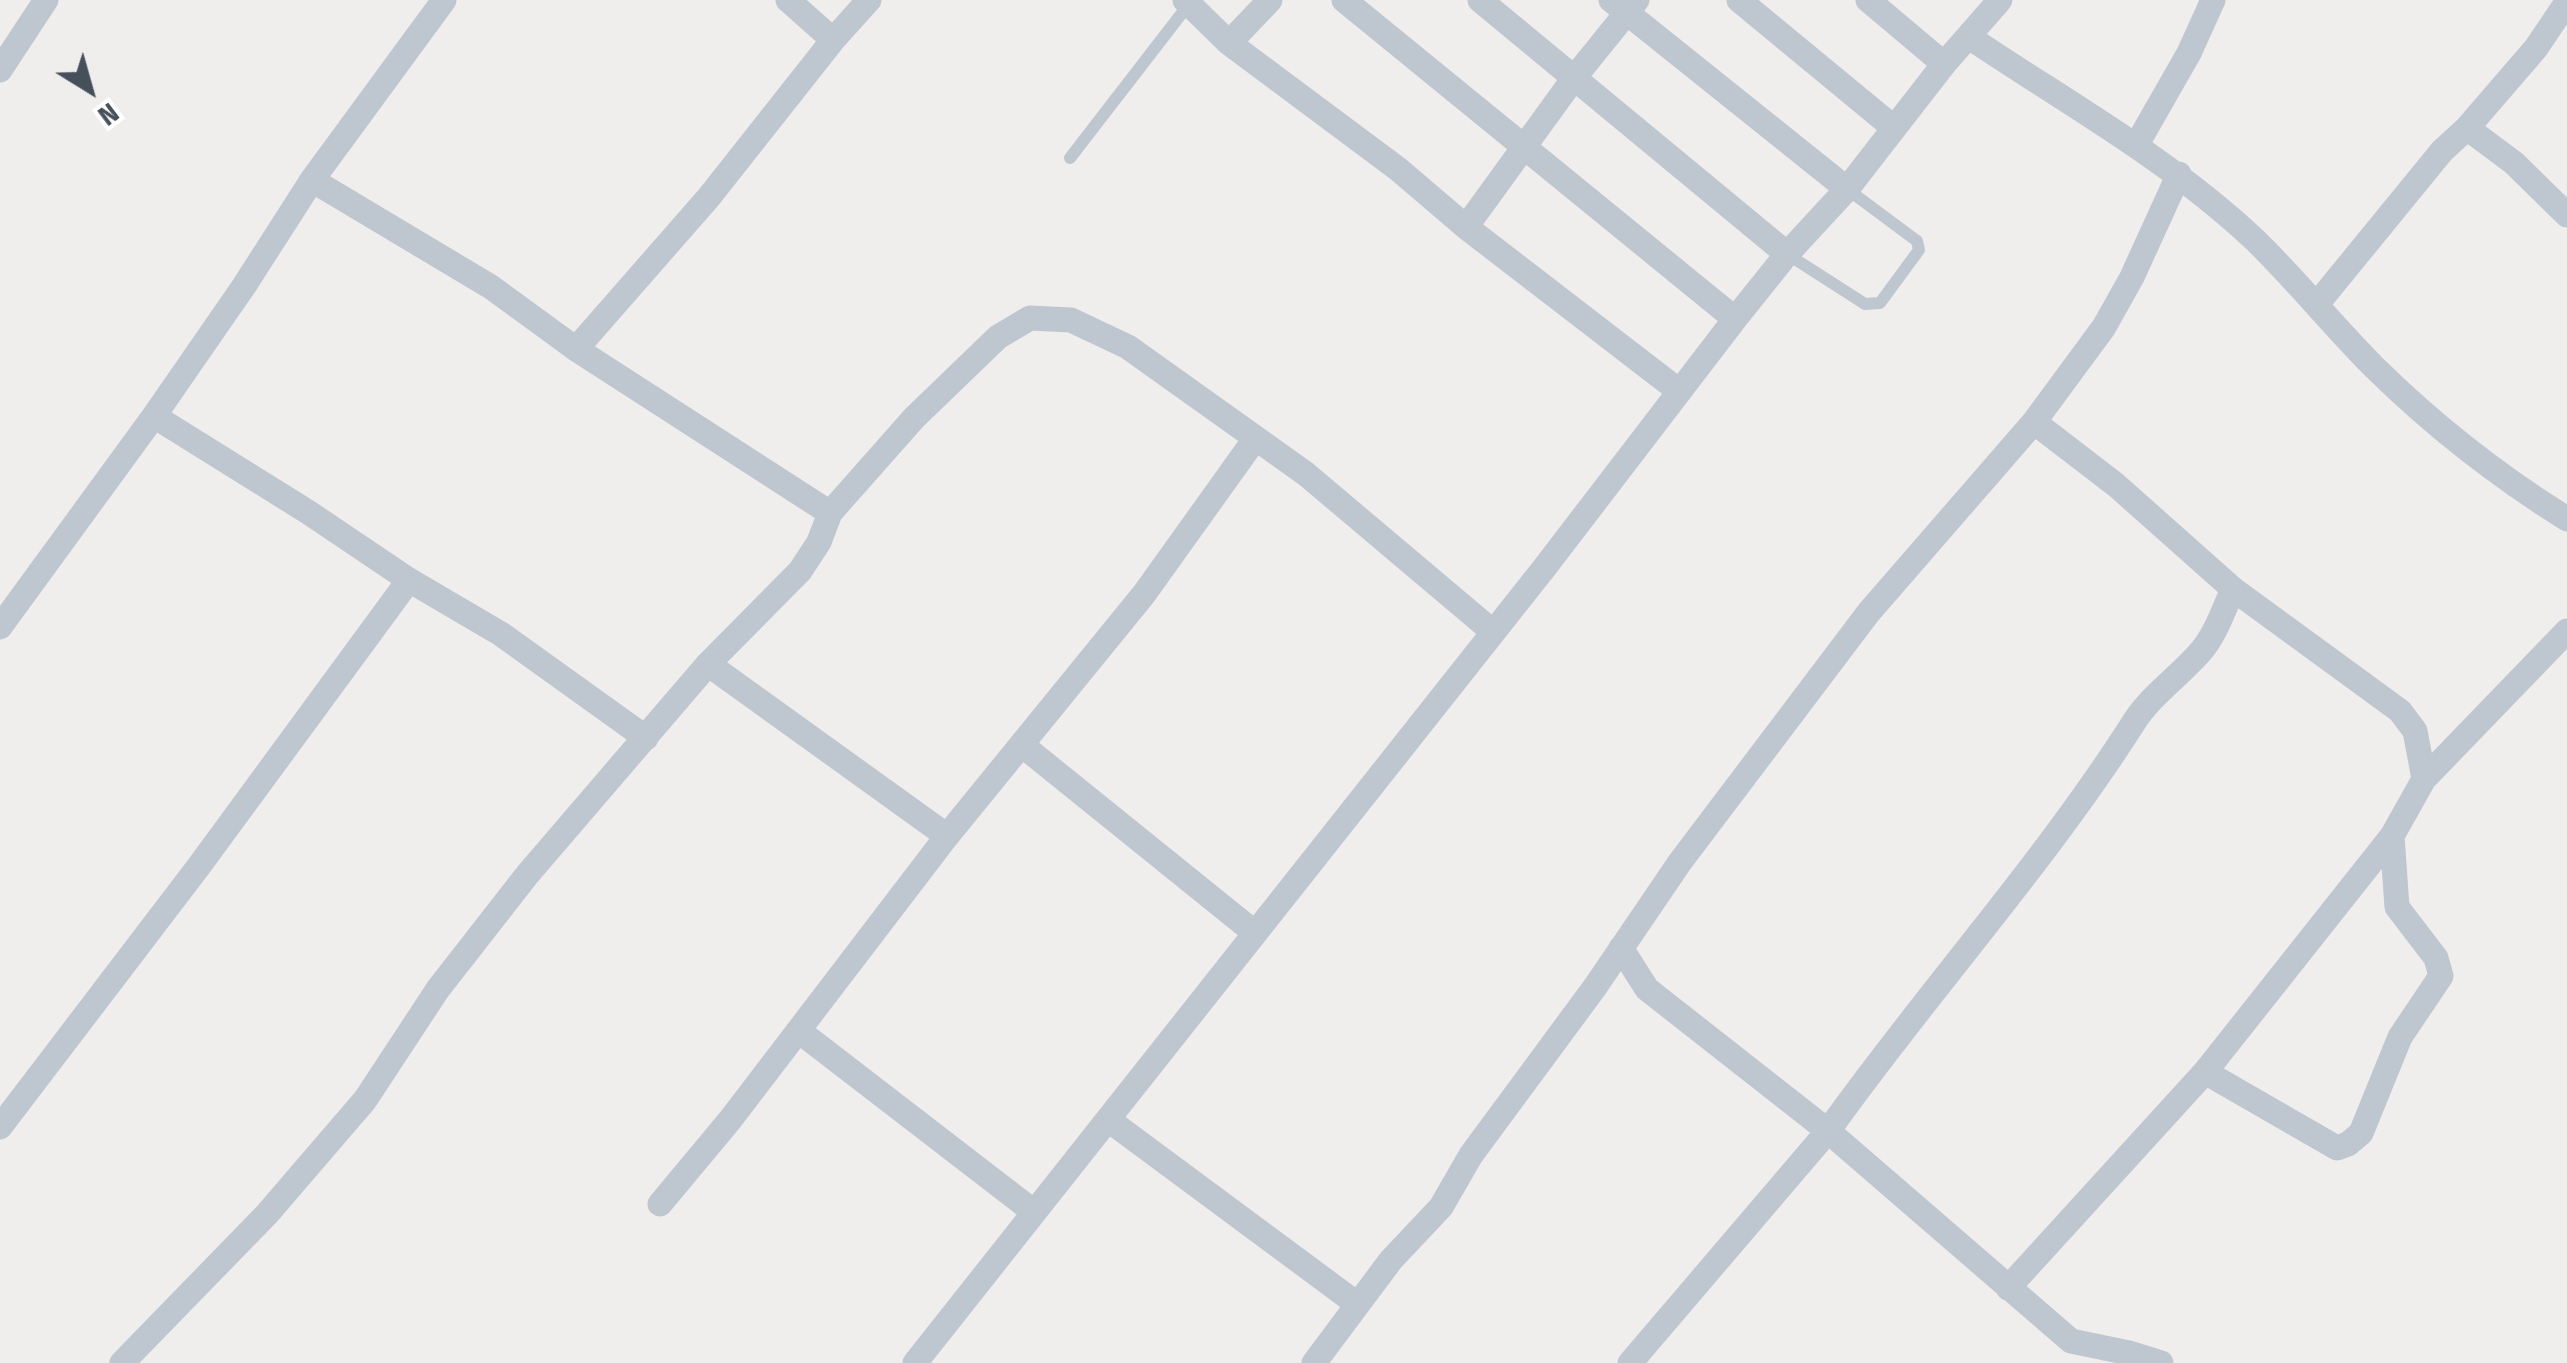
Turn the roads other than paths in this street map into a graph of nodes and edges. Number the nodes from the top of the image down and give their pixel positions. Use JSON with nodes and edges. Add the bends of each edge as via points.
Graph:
{"nodes":[{"id":1,"x":46,"y":0,"type":"edge"},
{"id":2,"x":444,"y":0,"type":"edge"},
{"id":3,"x":788,"y":0,"type":"edge"},
{"id":4,"x":869,"y":0,"type":"edge"},
{"id":5,"x":1270,"y":0,"type":"edge"},
{"id":6,"x":1344,"y":0,"type":"edge"},
{"id":7,"x":1480,"y":0,"type":"edge"},
{"id":8,"x":1740,"y":0,"type":"edge"},
{"id":9,"x":1868,"y":0,"type":"edge"},
{"id":10,"x":2000,"y":0,"type":"edge"},
{"id":11,"x":2213,"y":0,"type":"edge"},
{"id":12,"x":1187,"y":2,"type":"edge"},
{"id":13,"x":2567,"y":2,"type":"edge"},
{"id":14,"x":1625,"y":4,"type":"edge"},
{"id":15,"x":1970,"y":37,"type":"junction"},
{"id":16,"x":833,"y":40,"type":"junction"},
{"id":17,"x":1229,"y":43,"type":"junction"},
{"id":18,"x":1944,"y":64,"type":"junction"},
{"id":19,"x":0,"y":70,"type":"edge"},
{"id":20,"x":1574,"y":78,"type":"junction"},
{"id":21,"x":1894,"y":128,"type":"junction"},
{"id":22,"x":2467,"y":128,"type":"junction"},
{"id":23,"x":1525,"y":144,"type":"junction"},
{"id":24,"x":2137,"y":144,"type":"junction"},
{"id":25,"x":1070,"y":158,"type":"dead end"},
{"id":26,"x":2180,"y":174,"type":"junction"},
{"id":27,"x":312,"y":180,"type":"junction"},
{"id":28,"x":1847,"y":190,"type":"junction"},
{"id":29,"x":2567,"y":215,"type":"edge"},
{"id":30,"x":1466,"y":227,"type":"junction"},
{"id":31,"x":1787,"y":254,"type":"junction"},
{"id":32,"x":2317,"y":304,"type":"junction"},
{"id":33,"x":1736,"y":319,"type":"junction"},
{"id":34,"x":576,"y":349,"type":"junction"},
{"id":35,"x":1679,"y":391,"type":"junction"},
{"id":36,"x":154,"y":416,"type":"junction"},
{"id":37,"x":2034,"y":422,"type":"junction"},
{"id":38,"x":1255,"y":439,"type":"junction"},
{"id":39,"x":830,"y":513,"type":"junction"},
{"id":40,"x":2567,"y":518,"type":"edge"},
{"id":41,"x":409,"y":580,"type":"junction"},
{"id":42,"x":2233,"y":589,"type":"junction"},
{"id":43,"x":0,"y":627,"type":"edge"},
{"id":44,"x":2567,"y":630,"type":"edge"},
{"id":45,"x":1492,"y":631,"type":"junction"},
{"id":46,"x":708,"y":664,"type":"junction"},
{"id":47,"x":646,"y":738,"type":"junction"},
{"id":48,"x":1022,"y":745,"type":"junction"},
{"id":49,"x":2424,"y":779,"type":"junction"},
{"id":50,"x":947,"y":836,"type":"junction"},
{"id":51,"x":2392,"y":836,"type":"junction"},
{"id":52,"x":1255,"y":933,"type":"junction"},
{"id":53,"x":1621,"y":948,"type":"junction"},
{"id":54,"x":1595,"y":986,"type":"junction"},
{"id":55,"x":1647,"y":990,"type":"junction"},
{"id":56,"x":799,"y":1031,"type":"junction"},
{"id":57,"x":2205,"y":1072,"type":"junction"},
{"id":58,"x":1110,"y":1121,"type":"junction"},
{"id":59,"x":0,"y":1127,"type":"edge"},
{"id":60,"x":1828,"y":1130,"type":"junction"},
{"id":61,"x":660,"y":1204,"type":"dead end"},
{"id":62,"x":1034,"y":1212,"type":"junction"},
{"id":63,"x":2008,"y":1288,"type":"junction"},
{"id":64,"x":1357,"y":1304,"type":"junction"},
{"id":65,"x":2070,"y":1352,"type":"edge"},
{"id":66,"x":122,"y":1363,"type":"edge"},
{"id":67,"x":915,"y":1363,"type":"edge"},
{"id":68,"x":1314,"y":1363,"type":"edge"},
{"id":69,"x":1630,"y":1363,"type":"edge"},
{"id":70,"x":2160,"y":1363,"type":"edge"}],
"edges":[{"from":1,"to":19,"type":"street"},
{"from":2,"to":27,"type":"street"},
{"from":3,"to":16,"type":"street"},
{"from":4,"to":16,"type":"street"},
{"from":5,"to":17,"type":"street"},
{"from":6,"to":23,"type":"street"},
{"from":7,"to":20,"type":"street"},
{"from":8,"to":21,"type":"street"},
{"from":9,"to":18,"type":"street"},
{"from":10,"to":15,"type":"street"},
{"from":11,"to":24,"type":"street"},
{"from":12,"to":17,"type":"street"},
{"from":12,"to":25,"type":"lane"},
{"from":13,"to":22,"type":"street"},
{"from":14,"to":20,"type":"street"},
{"from":14,"to":28,"type":"street"},
{"from":15,"to":18,"type":"street"},
{"from":15,"to":24,"type":"street"},
{"from":16,"to":34,"type":"street","via":[[709,197]]},
{"from":17,"to":30,"type":"street"},
{"from":18,"to":21,"type":"street"},
{"from":20,"to":23,"type":"street"},
{"from":20,"to":31,"type":"street"},
{"from":21,"to":28,"type":"street"},
{"from":22,"to":29,"type":"street"},
{"from":22,"to":32,"type":"street"},
{"from":23,"to":30,"type":"street"},
{"from":23,"to":33,"type":"street"},
{"from":24,"to":26,"type":"street"},
{"from":26,"to":32,"type":"street"},
{"from":26,"to":37,"type":"street","via":[[2104,327]]},
{"from":27,"to":34,"type":"street","via":[[491,287]]},
{"from":27,"to":36,"type":"street"},
{"from":28,"to":31,"type":"street"},
{"from":28,"to":31,"type":"lane","via":[[1919,250],[1880,303],[1866,304]]},
{"from":30,"to":35,"type":"street"},
{"from":31,"to":33,"type":"street"},
{"from":32,"to":40,"type":"street","via":[[2433,421],[2518,489]]},
{"from":33,"to":35,"type":"street"},
{"from":34,"to":39,"type":"street"},
{"from":35,"to":45,"type":"street"},
{"from":36,"to":41,"type":"street"},
{"from":36,"to":43,"type":"street"},
{"from":37,"to":42,"type":"street"},
{"from":37,"to":53,"type":"street","via":[[1869,612]]},
{"from":38,"to":39,"type":"street","via":[[1128,346],[1071,320],[1030,318],[998,337],[914,418]]},
{"from":38,"to":45,"type":"street"},
{"from":38,"to":48,"type":"street","via":[[1144,594]]},
{"from":39,"to":46,"type":"street","via":[[800,571]]},
{"from":41,"to":47,"type":"street","via":[[501,634]]},
{"from":41,"to":59,"type":"street"},
{"from":42,"to":49,"type":"street","via":[[2400,711],[2416,731]]},
{"from":42,"to":60,"type":"street","via":[[2203,649],[2150,701],[2118,752]]},
{"from":44,"to":49,"type":"street"},
{"from":45,"to":52,"type":"street"},
{"from":46,"to":47,"type":"street"},
{"from":46,"to":50,"type":"street"},
{"from":47,"to":66,"type":"street","via":[[438,989],[365,1100],[267,1214]]},
{"from":48,"to":50,"type":"street"},
{"from":48,"to":52,"type":"street"},
{"from":49,"to":51,"type":"street"},
{"from":50,"to":56,"type":"street"},
{"from":51,"to":57,"type":"street"},
{"from":51,"to":57,"type":"street","via":[[2397,907],[2436,958],[2441,976],[2400,1038],[2362,1133],[2338,1148]]},
{"from":52,"to":58,"type":"street"},
{"from":53,"to":54,"type":"street"},
{"from":53,"to":55,"type":"street"},
{"from":54,"to":55,"type":"street"},
{"from":54,"to":64,"type":"street","via":[[1471,1155],[1441,1207]]},
{"from":55,"to":60,"type":"street"},
{"from":56,"to":61,"type":"street"},
{"from":56,"to":62,"type":"street"},
{"from":57,"to":63,"type":"street"},
{"from":58,"to":62,"type":"street"},
{"from":58,"to":64,"type":"street"},
{"from":60,"to":63,"type":"street"},
{"from":60,"to":69,"type":"street"},
{"from":62,"to":67,"type":"street"},
{"from":63,"to":65,"type":"street"},
{"from":64,"to":68,"type":"street"},
{"from":65,"to":70,"type":"street","via":[[2129,1353]]}]}
